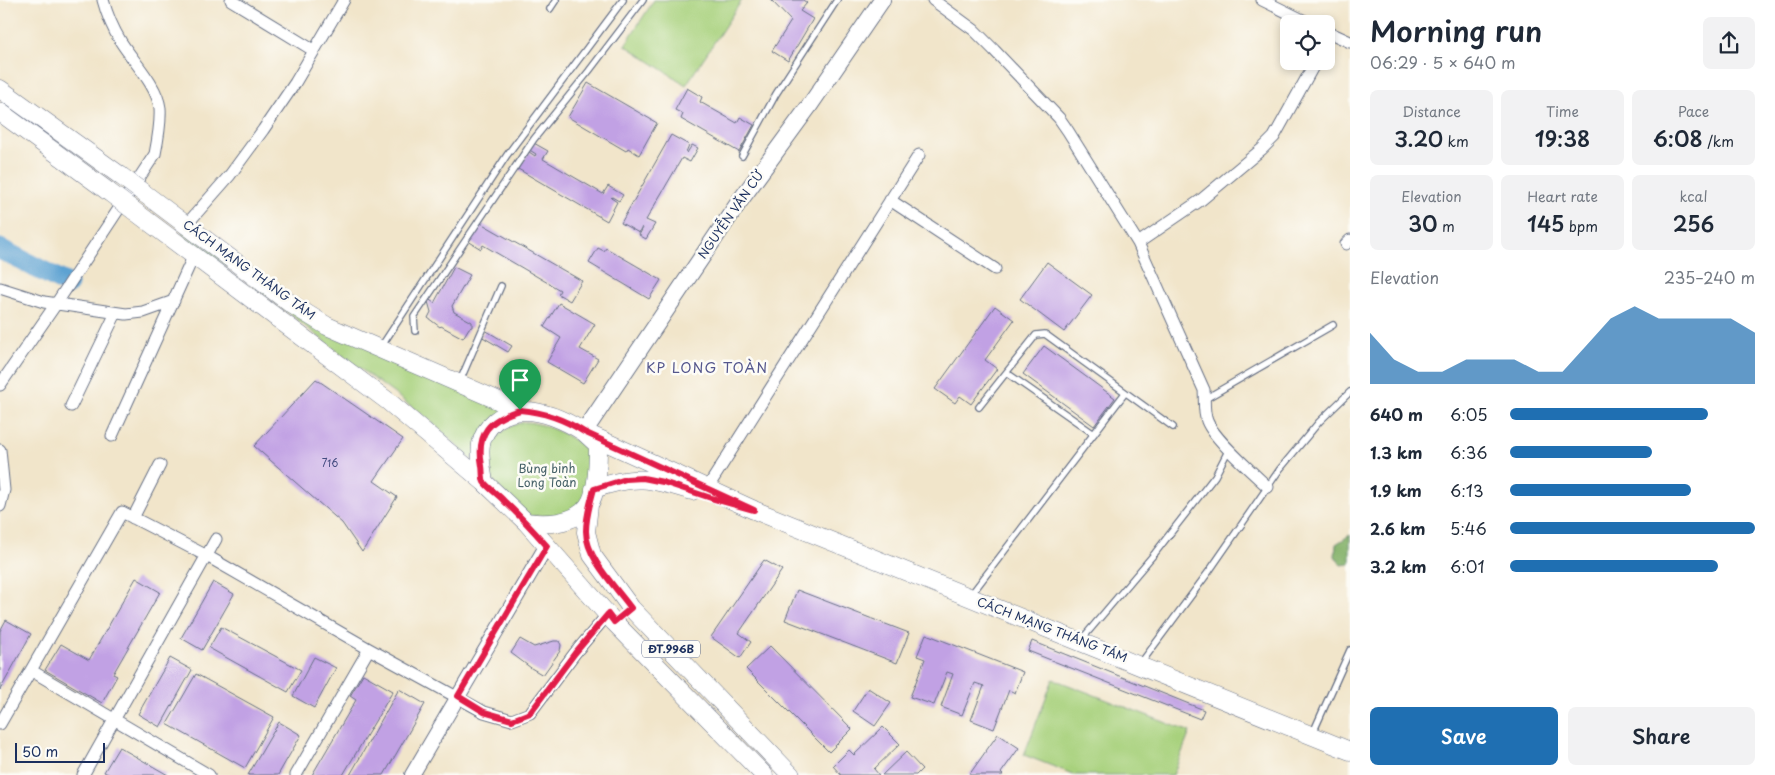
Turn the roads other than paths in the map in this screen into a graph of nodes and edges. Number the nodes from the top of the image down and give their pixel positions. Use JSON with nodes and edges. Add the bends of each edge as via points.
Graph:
{"nodes":[{"id":1,"x":102,"y":0,"type":"edge"},
{"id":2,"x":231,"y":0,"type":"edge"},
{"id":3,"x":344,"y":0,"type":"edge"},
{"id":4,"x":556,"y":0,"type":"edge"},
{"id":5,"x":623,"y":0,"type":"edge"},
{"id":6,"x":643,"y":0,"type":"edge"},
{"id":7,"x":837,"y":0,"type":"edge"},
{"id":8,"x":882,"y":0,"type":"edge"},
{"id":9,"x":933,"y":0,"type":"edge"},
{"id":10,"x":1262,"y":0,"type":"edge"},
{"id":11,"x":550,"y":9,"type":"dead end"},
{"id":12,"x":1293,"y":15,"type":"edge"},
{"id":13,"x":1335,"y":38,"type":"edge"},
{"id":14,"x":1350,"y":42,"type":"edge"},
{"id":15,"x":313,"y":50,"type":"junction"},
{"id":16,"x":1311,"y":70,"type":"edge"},
{"id":17,"x":0,"y":89,"type":"edge"},
{"id":18,"x":0,"y":112,"type":"edge"},
{"id":19,"x":919,"y":155,"type":"dead end"},
{"id":20,"x":742,"y":156,"type":"dead end"},
{"id":21,"x":890,"y":200,"type":"junction"},
{"id":22,"x":187,"y":224,"type":"junction"},
{"id":23,"x":1138,"y":243,"type":"junction"},
{"id":24,"x":194,"y":255,"type":"junction"},
{"id":25,"x":995,"y":270,"type":"dead end"},
{"id":26,"x":500,"y":286,"type":"dead end"},
{"id":27,"x":0,"y":288,"type":"edge"},
{"id":28,"x":174,"y":301,"type":"junction"},
{"id":29,"x":56,"y":304,"type":"junction"},
{"id":30,"x":116,"y":313,"type":"junction"},
{"id":31,"x":1333,"y":325,"type":"dead end"},
{"id":32,"x":415,"y":331,"type":"dead end"},
{"id":33,"x":380,"y":348,"type":"junction"},
{"id":34,"x":1007,"y":373,"type":"junction"},
{"id":35,"x":458,"y":384,"type":"junction"},
{"id":36,"x":0,"y":385,"type":"edge"},
{"id":37,"x":1350,"y":392,"type":"edge"},
{"id":38,"x":1125,"y":393,"type":"junction"},
{"id":39,"x":1205,"y":399,"type":"junction"},
{"id":40,"x":71,"y":406,"type":"dead end"},
{"id":41,"x":979,"y":407,"type":"dead end"},
{"id":42,"x":520,"y":410,"type":"junction"},
{"id":43,"x":1173,"y":427,"type":"dead end"},
{"id":44,"x":584,"y":432,"type":"junction"},
{"id":45,"x":1094,"y":434,"type":"junction"},
{"id":46,"x":112,"y":436,"type":"dead end"},
{"id":47,"x":1229,"y":449,"type":"junction"},
{"id":48,"x":0,"y":450,"type":"edge"},
{"id":49,"x":160,"y":465,"type":"dead end"},
{"id":50,"x":484,"y":482,"type":"junction"},
{"id":51,"x":708,"y":487,"type":"junction"},
{"id":52,"x":1268,"y":487,"type":"junction"},
{"id":53,"x":591,"y":497,"type":"junction"},
{"id":54,"x":0,"y":506,"type":"edge"},
{"id":55,"x":754,"y":510,"type":"junction"},
{"id":56,"x":133,"y":518,"type":"junction"},
{"id":57,"x":526,"y":522,"type":"junction"},
{"id":58,"x":216,"y":539,"type":"dead end"},
{"id":59,"x":547,"y":546,"type":"junction"},
{"id":60,"x":207,"y":556,"type":"junction"},
{"id":61,"x":968,"y":597,"type":"junction"},
{"id":62,"x":631,"y":608,"type":"junction"},
{"id":63,"x":611,"y":618,"type":"junction"},
{"id":64,"x":1080,"y":641,"type":"junction"},
{"id":65,"x":368,"y":649,"type":"junction"},
{"id":66,"x":1350,"y":650,"type":"edge"},
{"id":67,"x":1139,"y":664,"type":"junction"},
{"id":68,"x":32,"y":671,"type":"junction"},
{"id":69,"x":458,"y":696,"type":"junction"},
{"id":70,"x":115,"y":720,"type":"junction"},
{"id":71,"x":0,"y":724,"type":"edge"},
{"id":72,"x":1312,"y":735,"type":"junction"},
{"id":73,"x":1350,"y":751,"type":"edge"},
{"id":74,"x":204,"y":774,"type":"edge"},
{"id":75,"x":83,"y":775,"type":"edge"},
{"id":76,"x":296,"y":775,"type":"edge"},
{"id":77,"x":412,"y":775,"type":"edge"},
{"id":78,"x":764,"y":775,"type":"edge"},
{"id":79,"x":791,"y":775,"type":"edge"}],
"edges":[{"from":1,"to":29,"type":"street","via":[[121,42],[158,101],[157,144],[155,154]]},
{"from":2,"to":15,"type":"street"},
{"from":3,"to":15,"type":"street"},
{"from":4,"to":11,"type":"lane"},
{"from":5,"to":33,"type":"lane","via":[[507,155]]},
{"from":6,"to":32,"type":"lane","via":[[514,168],[414,317]]},
{"from":7,"to":20,"type":"lane","via":[[776,94]]},
{"from":8,"to":44,"type":"main road","name":"NGUYỄN VĂN CỪ","via":[[739,202]]},
{"from":9,"to":23,"type":"street","via":[[974,30],[1058,118]]},
{"from":10,"to":12,"type":"street"},
{"from":13,"to":14,"type":"street"},
{"from":15,"to":22,"type":"street","via":[[263,130],[230,175]]},
{"from":16,"to":23,"type":"street","via":[[1274,137],[1262,149],[1202,200]]},
{"from":17,"to":22,"type":"main road","name":"CÁCH MẠNG THÁNG TÁM","bridge":true},
{"from":18,"to":24,"type":"main road","name":"CÁCH MẠNG THÁNG TÁM","bridge":true},
{"from":19,"to":21,"type":"street"},
{"from":21,"to":25,"type":"street"},
{"from":21,"to":51,"type":"street"},
{"from":22,"to":33,"type":"main road","name":"CÁCH MẠNG THÁNG TÁM","via":[[290,304],[328,326]]},
{"from":23,"to":39,"type":"street","via":[[1189,355]]},
{"from":24,"to":28,"type":"street"},
{"from":24,"to":50,"type":"main road","name":"CÁCH MẠNG THÁNG TÁM","via":[[389,402]]},
{"from":26,"to":35,"type":"lane"},
{"from":27,"to":29,"type":"street"},
{"from":28,"to":30,"type":"street","via":[[136,313]]},
{"from":28,"to":46,"type":"street"},
{"from":29,"to":30,"type":"street"},
{"from":29,"to":36,"type":"street"},
{"from":30,"to":40,"type":"street"},
{"from":31,"to":39,"type":"lane"},
{"from":33,"to":35,"type":"main road","name":"CÁCH MẠNG THÁNG TÁM"},
{"from":34,"to":38,"type":"lane","via":[[1036,336],[1045,334]]},
{"from":34,"to":41,"type":"lane"},
{"from":34,"to":45,"type":"lane"},
{"from":35,"to":42,"type":"main road","name":"CÁCH MẠNG THÁNG TÁM"},
{"from":37,"to":52,"type":"lane","via":[[1308,434]]},
{"from":38,"to":43,"type":"lane"},
{"from":38,"to":45,"type":"lane"},
{"from":39,"to":47,"type":"street","via":[[1207,422]]},
{"from":42,"to":44,"type":"main road","via":[[565,420]]},
{"from":42,"to":50,"type":"main road","via":[[503,415],[485,432],[481,444]]},
{"from":44,"to":51,"type":"main road","name":"CÁCH MẠNG THÁNG TÁM"},
{"from":44,"to":53,"type":"main road","via":[[598,444],[597,476]]},
{"from":45,"to":61,"type":"lane"},
{"from":47,"to":52,"type":"street"},
{"from":47,"to":64,"type":"lane","via":[[1221,468],[1203,492]]},
{"from":48,"to":54,"type":"street","via":[[4,490]]},
{"from":49,"to":56,"type":"street"},
{"from":50,"to":57,"type":"main road"},
{"from":51,"to":55,"type":"main road","name":"CÁCH MẠNG THÁNG TÁM"},
{"from":52,"to":67,"type":"lane"},
{"from":53,"to":55,"type":"main road","name":"CÁCH MẠNG THÁNG TÁM","via":[[626,479],[643,478]]},
{"from":53,"to":57,"type":"main road","via":[[582,512],[564,520],[541,524]]},
{"from":53,"to":62,"type":"main road","number":"ĐT.996B","via":[[586,532],[592,555]]},
{"from":55,"to":61,"type":"main road","name":"CÁCH MẠNG THÁNG TÁM"},
{"from":56,"to":60,"type":"street"},
{"from":56,"to":68,"type":"street","via":[[122,512]]},
{"from":57,"to":59,"type":"main road","number":"ĐT.996B"},
{"from":58,"to":60,"type":"street"},
{"from":59,"to":63,"type":"main road","number":"ĐT.996B"},
{"from":59,"to":69,"type":"street"},
{"from":60,"to":65,"type":"street"},
{"from":60,"to":70,"type":"street"},
{"from":61,"to":64,"type":"main road","name":"CÁCH MẠNG THÁNG TÁM"},
{"from":62,"to":63,"type":"main road"},
{"from":62,"to":79,"type":"main road","number":"ĐT.996B"},
{"from":63,"to":69,"type":"street","via":[[575,653],[530,713],[512,720],[484,712]]},
{"from":63,"to":78,"type":"main road","number":"ĐT.996B"},
{"from":64,"to":67,"type":"main road","name":"CÁCH MẠNG THÁNG TÁM"},
{"from":65,"to":69,"type":"street"},
{"from":65,"to":76,"type":"street"},
{"from":66,"to":72,"type":"lane"},
{"from":67,"to":72,"type":"main road","name":"CÁCH MẠNG THÁNG TÁM"},
{"from":68,"to":70,"type":"street"},
{"from":68,"to":71,"type":"street"},
{"from":69,"to":77,"type":"street"},
{"from":70,"to":74,"type":"street"},
{"from":70,"to":75,"type":"street"},
{"from":72,"to":73,"type":"main road","name":"CÁCH MẠNG THÁNG TÁM"}]}
